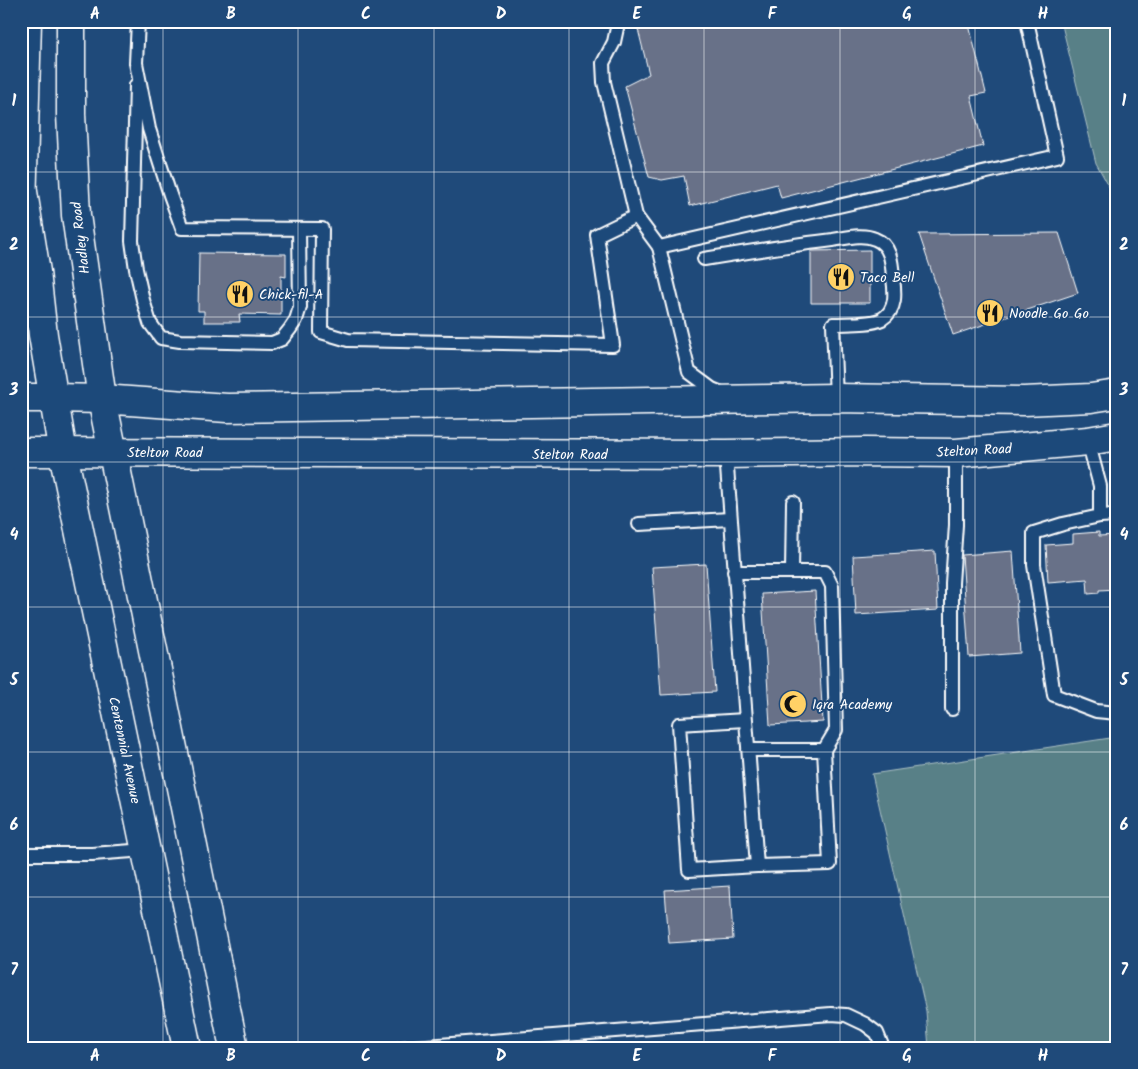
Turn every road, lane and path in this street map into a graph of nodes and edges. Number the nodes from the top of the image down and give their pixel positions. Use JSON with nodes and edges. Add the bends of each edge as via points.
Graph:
{"nodes":[{"id":1,"x":27,"y":21,"type":"edge"},
{"id":2,"x":138,"y":21,"type":"edge"},
{"id":3,"x":616,"y":21,"type":"edge"},
{"id":4,"x":1027,"y":21,"type":"edge"},
{"id":5,"x":74,"y":22,"type":"edge"},
{"id":6,"x":136,"y":62,"type":"junction"},
{"id":7,"x":23,"y":128,"type":"edge"},
{"id":8,"x":23,"y":192,"type":"junction"},
{"id":9,"x":636,"y":216,"type":"junction"},
{"id":10,"x":299,"y":230,"type":"junction"},
{"id":11,"x":21,"y":233,"type":"edge"},
{"id":12,"x":659,"y":247,"type":"junction"},
{"id":13,"x":704,"y":259,"type":"dead end"},
{"id":14,"x":1117,"y":394,"type":"edge"},
{"id":15,"x":21,"y":398,"type":"edge"},
{"id":16,"x":54,"y":398,"type":"junction"},
{"id":17,"x":836,"y":398,"type":"junction"},
{"id":18,"x":102,"y":399,"type":"junction"},
{"id":19,"x":744,"y":400,"type":"junction"},
{"id":20,"x":1117,"y":436,"type":"edge"},
{"id":21,"x":1088,"y":441,"type":"junction"},
{"id":22,"x":21,"y":452,"type":"edge"},
{"id":23,"x":63,"y":452,"type":"junction"},
{"id":24,"x":112,"y":452,"type":"junction"},
{"id":25,"x":956,"y":453,"type":"junction"},
{"id":26,"x":726,"y":454,"type":"junction"},
{"id":27,"x":793,"y":502,"type":"dead end"},
{"id":28,"x":1117,"y":514,"type":"edge"},
{"id":29,"x":1100,"y":516,"type":"junction"},
{"id":30,"x":730,"y":519,"type":"junction"},
{"id":31,"x":638,"y":524,"type":"dead end"},
{"id":32,"x":734,"y":572,"type":"junction"},
{"id":33,"x":792,"y":572,"type":"junction"},
{"id":34,"x":952,"y":708,"type":"dead end"},
{"id":35,"x":1117,"y":713,"type":"edge"},
{"id":36,"x":745,"y":720,"type":"junction"},
{"id":37,"x":748,"y":750,"type":"junction"},
{"id":38,"x":824,"y":750,"type":"junction"},
{"id":39,"x":146,"y":850,"type":"junction"},
{"id":40,"x":21,"y":854,"type":"edge"},
{"id":41,"x":757,"y":866,"type":"junction"},
{"id":42,"x":505,"y":1044,"type":"edge"},
{"id":43,"x":186,"y":1048,"type":"edge"},
{"id":44,"x":234,"y":1048,"type":"edge"},
{"id":45,"x":401,"y":1048,"type":"edge"},
{"id":46,"x":883,"y":1048,"type":"edge"}],
"edges":[{"from":1,"to":7,"type":"main road"},
{"from":2,"to":6,"type":"lane"},
{"from":3,"to":9,"type":"lane","via":[[614,42],[603,63],[604,82]]},
{"from":4,"to":12,"type":"lane","via":[[1057,156]]},
{"from":5,"to":18,"type":"main road","name":"Hadley Road","via":[[71,114],[76,215]]},
{"from":6,"to":10,"type":"lane","via":[[149,129],[182,228]]},
{"from":6,"to":10,"type":"lane","via":[[132,242],[150,323],[161,338],[272,343],[282,339],[296,320],[300,307]]},
{"from":7,"to":8,"type":"main road"},
{"from":8,"to":11,"type":"main road"},
{"from":8,"to":16,"type":"main road"},
{"from":9,"to":10,"type":"lane","via":[[596,235],[613,345],[348,340],[321,332],[322,229]]},
{"from":9,"to":12,"type":"lane"},
{"from":12,"to":19,"type":"lane","via":[[689,372],[712,389]]},
{"from":13,"to":17,"type":"lane","via":[[863,236],[875,238],[883,244],[891,258],[893,305],[881,319],[833,324]]},
{"from":14,"to":17,"type":"main road","via":[[1024,401]]},
{"from":15,"to":16,"type":"main road"},
{"from":16,"to":18,"type":"main road"},
{"from":16,"to":23,"type":"main road"},
{"from":17,"to":19,"type":"main road"},
{"from":18,"to":19,"type":"main road","via":[[227,408]]},
{"from":18,"to":24,"type":"main road","name":"Hadley Road"},
{"from":20,"to":21,"type":"main road","name":"Stelton Road"},
{"from":21,"to":25,"type":"main road","name":"Stelton Road"},
{"from":21,"to":29,"type":"lane","via":[[1100,486]]},
{"from":22,"to":23,"type":"main road","name":"Stelton Road"},
{"from":23,"to":24,"type":"main road","name":"Stelton Road"},
{"from":23,"to":39,"type":"main road","name":"Centennial Avenue"},
{"from":24,"to":26,"type":"main road","name":"Stelton Road"},
{"from":24,"to":44,"type":"main road"},
{"from":25,"to":26,"type":"main road","name":"Stelton Road"},
{"from":25,"to":34,"type":"lane"},
{"from":26,"to":30,"type":"lane"},
{"from":27,"to":33,"type":"lane"},
{"from":28,"to":29,"type":"lane"},
{"from":29,"to":35,"type":"lane","via":[[1034,533],[1034,565],[1054,694],[1096,711]]},
{"from":30,"to":31,"type":"lane"},
{"from":30,"to":32,"type":"lane"},
{"from":32,"to":33,"type":"lane"},
{"from":32,"to":36,"type":"lane"},
{"from":33,"to":38,"type":"lane","via":[[824,572],[832,586],[836,730]]},
{"from":36,"to":37,"type":"lane"},
{"from":36,"to":41,"type":"lane","via":[[679,724],[689,870]]},
{"from":37,"to":38,"type":"lane"},
{"from":37,"to":41,"type":"lane"},
{"from":38,"to":41,"type":"lane","via":[[830,864]]},
{"from":39,"to":40,"type":"lane"},
{"from":39,"to":43,"type":"main road","name":"Centennial Avenue"},
{"from":42,"to":45,"type":"lane"},
{"from":42,"to":46,"type":"lane","via":[[846,1014],[877,1033]]}]}
